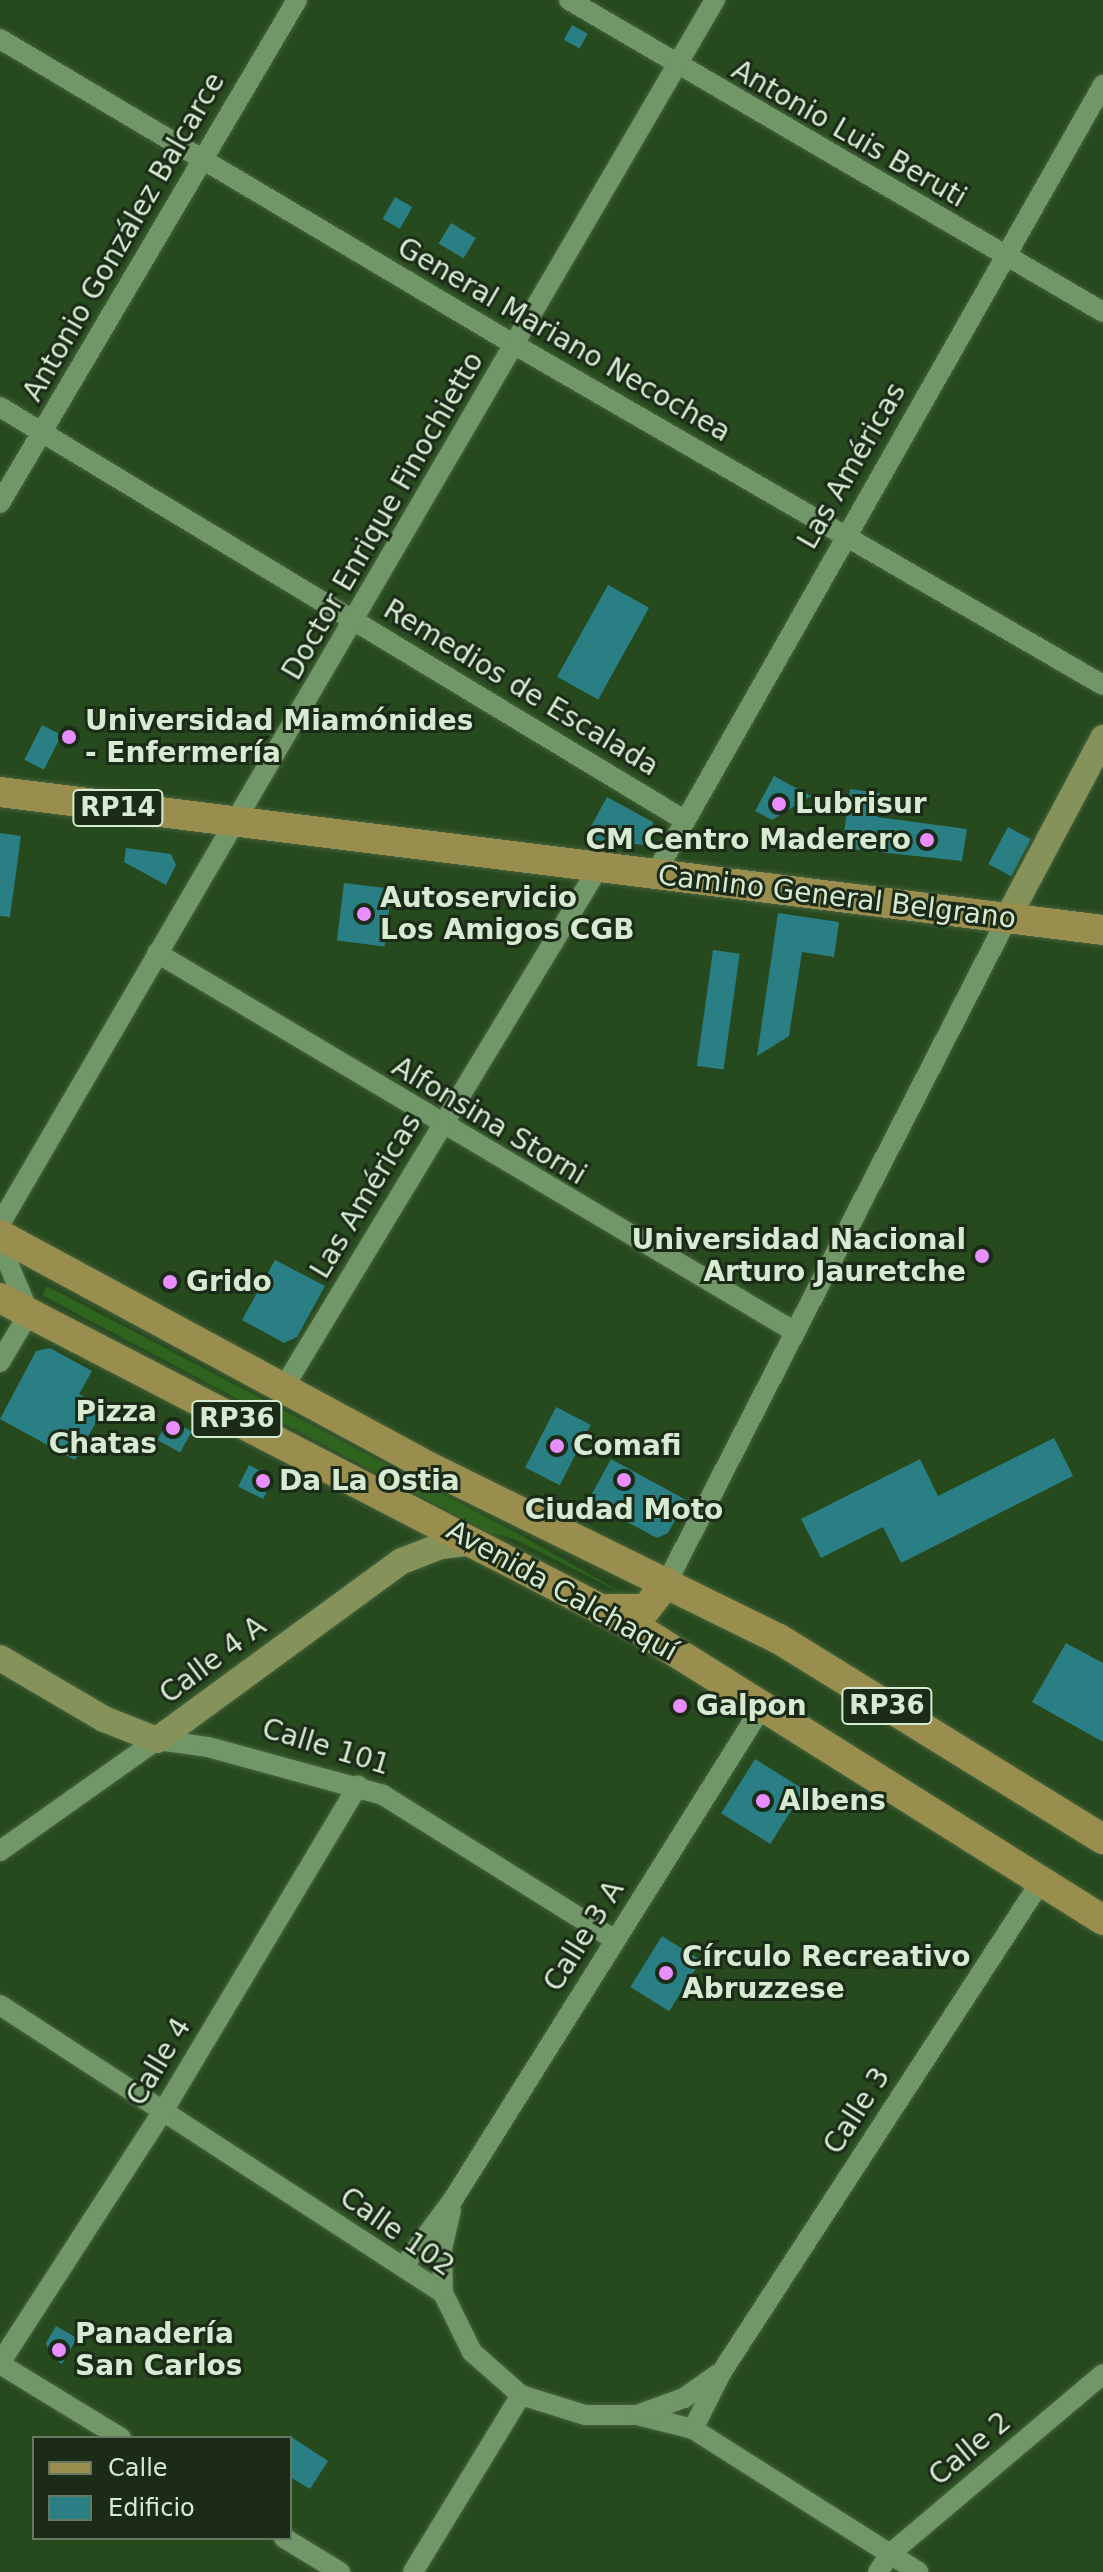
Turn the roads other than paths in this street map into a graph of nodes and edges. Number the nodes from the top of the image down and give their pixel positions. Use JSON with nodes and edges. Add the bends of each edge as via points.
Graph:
{"nodes":[{"id":1,"x":297,"y":0,"type":"edge"},
{"id":2,"x":569,"y":0,"type":"edge"},
{"id":3,"x":715,"y":0,"type":"edge"},
{"id":4,"x":0,"y":39,"type":"edge"},
{"id":5,"x":676,"y":65,"type":"junction"},
{"id":6,"x":1103,"y":85,"type":"edge"},
{"id":7,"x":200,"y":159,"type":"junction"},
{"id":8,"x":1003,"y":256,"type":"junction"},
{"id":9,"x":1103,"y":312,"type":"edge"},
{"id":10,"x":515,"y":345,"type":"junction"},
{"id":11,"x":0,"y":407,"type":"edge"},
{"id":12,"x":41,"y":432,"type":"junction"},
{"id":13,"x":0,"y":503,"type":"edge"},
{"id":14,"x":846,"y":534,"type":"junction"},
{"id":15,"x":354,"y":620,"type":"junction"},
{"id":16,"x":1103,"y":685,"type":"edge"},
{"id":17,"x":1103,"y":738,"type":"edge"},
{"id":18,"x":0,"y":792,"type":"edge"},
{"id":19,"x":684,"y":820,"type":"junction"},
{"id":20,"x":236,"y":823,"type":"junction"},
{"id":21,"x":597,"y":870,"type":"junction"},
{"id":22,"x":654,"y":876,"type":"junction"},
{"id":23,"x":1008,"y":917,"type":"junction"},
{"id":24,"x":1103,"y":930,"type":"edge"},
{"id":25,"x":157,"y":953,"type":"junction"},
{"id":26,"x":441,"y":1126,"type":"junction"},
{"id":27,"x":0,"y":1224,"type":"edge"},
{"id":28,"x":0,"y":1235,"type":"edge"},
{"id":29,"x":0,"y":1244,"type":"edge"},
{"id":30,"x":0,"y":1298,"type":"edge"},
{"id":31,"x":29,"y":1313,"type":"junction"},
{"id":32,"x":795,"y":1332,"type":"junction"},
{"id":33,"x":0,"y":1362,"type":"edge"},
{"id":34,"x":284,"y":1387,"type":"junction"},
{"id":35,"x":474,"y":1542,"type":"junction"},
{"id":36,"x":667,"y":1582,"type":"junction"},
{"id":37,"x":601,"y":1608,"type":"junction"},
{"id":38,"x":0,"y":1658,"type":"edge"},
{"id":39,"x":763,"y":1705,"type":"junction"},
{"id":40,"x":157,"y":1740,"type":"junction"},
{"id":41,"x":358,"y":1785,"type":"junction"},
{"id":42,"x":1103,"y":1839,"type":"edge"},
{"id":43,"x":0,"y":1851,"type":"edge"},
{"id":44,"x":1041,"y":1881,"type":"junction"},
{"id":45,"x":1103,"y":1920,"type":"edge"},
{"id":46,"x":615,"y":1940,"type":"junction"},
{"id":47,"x":0,"y":2005,"type":"edge"},
{"id":48,"x":165,"y":2108,"type":"junction"},
{"id":49,"x":454,"y":2198,"type":"junction"},
{"id":50,"x":403,"y":2267,"type":"junction"},
{"id":51,"x":443,"y":2293,"type":"junction"},
{"id":52,"x":0,"y":2364,"type":"edge"},
{"id":53,"x":721,"y":2373,"type":"junction"},
{"id":54,"x":1103,"y":2374,"type":"edge"},
{"id":55,"x":521,"y":2395,"type":"junction"},
{"id":56,"x":637,"y":2415,"type":"junction"},
{"id":57,"x":693,"y":2429,"type":"junction"},
{"id":58,"x":118,"y":2436,"type":"edge"},
{"id":59,"x":287,"y":2540,"type":"edge"},
{"id":60,"x":890,"y":2554,"type":"junction"},
{"id":61,"x":340,"y":2572,"type":"edge"},
{"id":62,"x":413,"y":2572,"type":"edge"},
{"id":63,"x":878,"y":2572,"type":"edge"},
{"id":64,"x":918,"y":2572,"type":"edge"}],
"edges":[{"from":1,"to":7,"type":"street","name":"Antonio González Balcarce"},
{"from":2,"to":5,"type":"street","name":"Antonio Luis Beruti"},
{"from":3,"to":5,"type":"street","name":"Doctor Enrique Finochietto"},
{"from":4,"to":7,"type":"street","name":"General Mariano Necochea"},
{"from":5,"to":8,"type":"street","name":"Antonio Luis Beruti"},
{"from":5,"to":10,"type":"street","name":"Doctor Enrique Finochietto"},
{"from":6,"to":8,"type":"street","name":"Las Américas"},
{"from":7,"to":10,"type":"street","name":"General Mariano Necochea"},
{"from":7,"to":12,"type":"street","name":"Antonio González Balcarce"},
{"from":8,"to":9,"type":"street","name":"Antonio Luis Beruti"},
{"from":8,"to":14,"type":"street","name":"Las Américas"},
{"from":10,"to":14,"type":"street","name":"General Mariano Necochea"},
{"from":10,"to":15,"type":"street","name":"Doctor Enrique Finochietto"},
{"from":11,"to":12,"type":"street","name":"Remedios de Escalada"},
{"from":12,"to":13,"type":"street","name":"Antonio González Balcarce"},
{"from":12,"to":15,"type":"street","name":"Remedios de Escalada"},
{"from":14,"to":16,"type":"street","name":"General Mariano Necochea"},
{"from":14,"to":19,"type":"street","name":"Las Américas"},
{"from":15,"to":19,"type":"street","name":"Remedios de Escalada"},
{"from":15,"to":20,"type":"street","name":"Doctor Enrique Finochietto"},
{"from":17,"to":23,"type":"street"},
{"from":18,"to":20,"type":"main road","name":"Camino General Belgrano","number":"RP14"},
{"from":19,"to":22,"type":"street","name":"Las Américas"},
{"from":20,"to":21,"type":"main road","name":"Camino General Belgrano","number":"RP14"},
{"from":20,"to":25,"type":"street","name":"Doctor Enrique Finochietto"},
{"from":21,"to":22,"type":"main road","name":"Camino General Belgrano","number":"RP14"},
{"from":21,"to":26,"type":"street","name":"Las Américas"},
{"from":22,"to":23,"type":"main road","name":"Camino General Belgrano","number":"RP14"},
{"from":23,"to":24,"type":"main road","name":"Camino General Belgrano","number":"RP14"},
{"from":23,"to":32,"type":"street"},
{"from":25,"to":26,"type":"street","name":"Alfonsina Storni"},
{"from":25,"to":27,"type":"street","name":"Doctor Enrique Finochietto"},
{"from":26,"to":32,"type":"street","name":"Alfonsina Storni"},
{"from":26,"to":34,"type":"street","name":"Las Américas"},
{"from":28,"to":34,"type":"main road","name":"Avenida Calchaquí","number":"RP36"},
{"from":29,"to":31,"type":"street"},
{"from":30,"to":31,"type":"main road","name":"Avenida Calchaquí","number":"RP36"},
{"from":31,"to":33,"type":"street"},
{"from":31,"to":35,"type":"main road","name":"Avenida Calchaquí","number":"RP36"},
{"from":32,"to":36,"type":"street"},
{"from":34,"to":36,"type":"main road","name":"Avenida Calchaquí","number":"RP36","via":[[427,1466]]},
{"from":35,"to":37,"type":"main road","name":"Avenida Calchaquí","number":"RP36"},
{"from":35,"to":40,"type":"street","name":"Calle 4 A","via":[[441,1546],[402,1561]]},
{"from":36,"to":37,"type":"main road","via":[[646,1609]]},
{"from":36,"to":42,"type":"main road","name":"Avenida Calchaquí","number":"RP36","via":[[779,1639]]},
{"from":37,"to":39,"type":"main road","name":"Avenida Calchaquí","number":"RP36"},
{"from":38,"to":40,"type":"street","name":"Calle 101","via":[[104,1719]]},
{"from":39,"to":44,"type":"main road","name":"Avenida Calchaquí","number":"RP36"},
{"from":39,"to":46,"type":"street","name":"Calle 3 A"},
{"from":40,"to":41,"type":"street","name":"Calle 101","via":[[208,1747]]},
{"from":40,"to":43,"type":"street","name":"Calle 4 A"},
{"from":41,"to":46,"type":"street","name":"Calle 101","via":[[383,1795]]},
{"from":41,"to":48,"type":"street","name":"Calle 4"},
{"from":44,"to":45,"type":"main road","name":"Avenida Calchaquí","number":"RP36"},
{"from":44,"to":53,"type":"street","name":"Calle 3"},
{"from":46,"to":49,"type":"street","name":"Calle 3 A"},
{"from":47,"to":48,"type":"street","name":"Calle 102"},
{"from":48,"to":50,"type":"street","name":"Calle 102"},
{"from":48,"to":52,"type":"street","name":"Calle 4"},
{"from":49,"to":50,"type":"street","name":"Calle 3 A"},
{"from":49,"to":51,"type":"street","name":"Calle 3 A","via":[[442,2249]]},
{"from":50,"to":51,"type":"street","name":"Calle 102"},
{"from":51,"to":55,"type":"street","name":"Calle 102","via":[[472,2352]]},
{"from":52,"to":58,"type":"street"},
{"from":53,"to":56,"type":"street","name":"Calle 3","via":[[684,2398]]},
{"from":53,"to":57,"type":"street","name":"Calle 3"},
{"from":54,"to":60,"type":"street","name":"Calle 2"},
{"from":55,"to":56,"type":"street","name":"Calle 102","via":[[585,2415]]},
{"from":55,"to":62,"type":"street"},
{"from":56,"to":57,"type":"street","name":"Calle 102"},
{"from":57,"to":60,"type":"street","name":"Calle 102"},
{"from":59,"to":61,"type":"street"},
{"from":60,"to":63,"type":"street","name":"Calle 2"},
{"from":60,"to":64,"type":"street","name":"Calle 102"}]}
